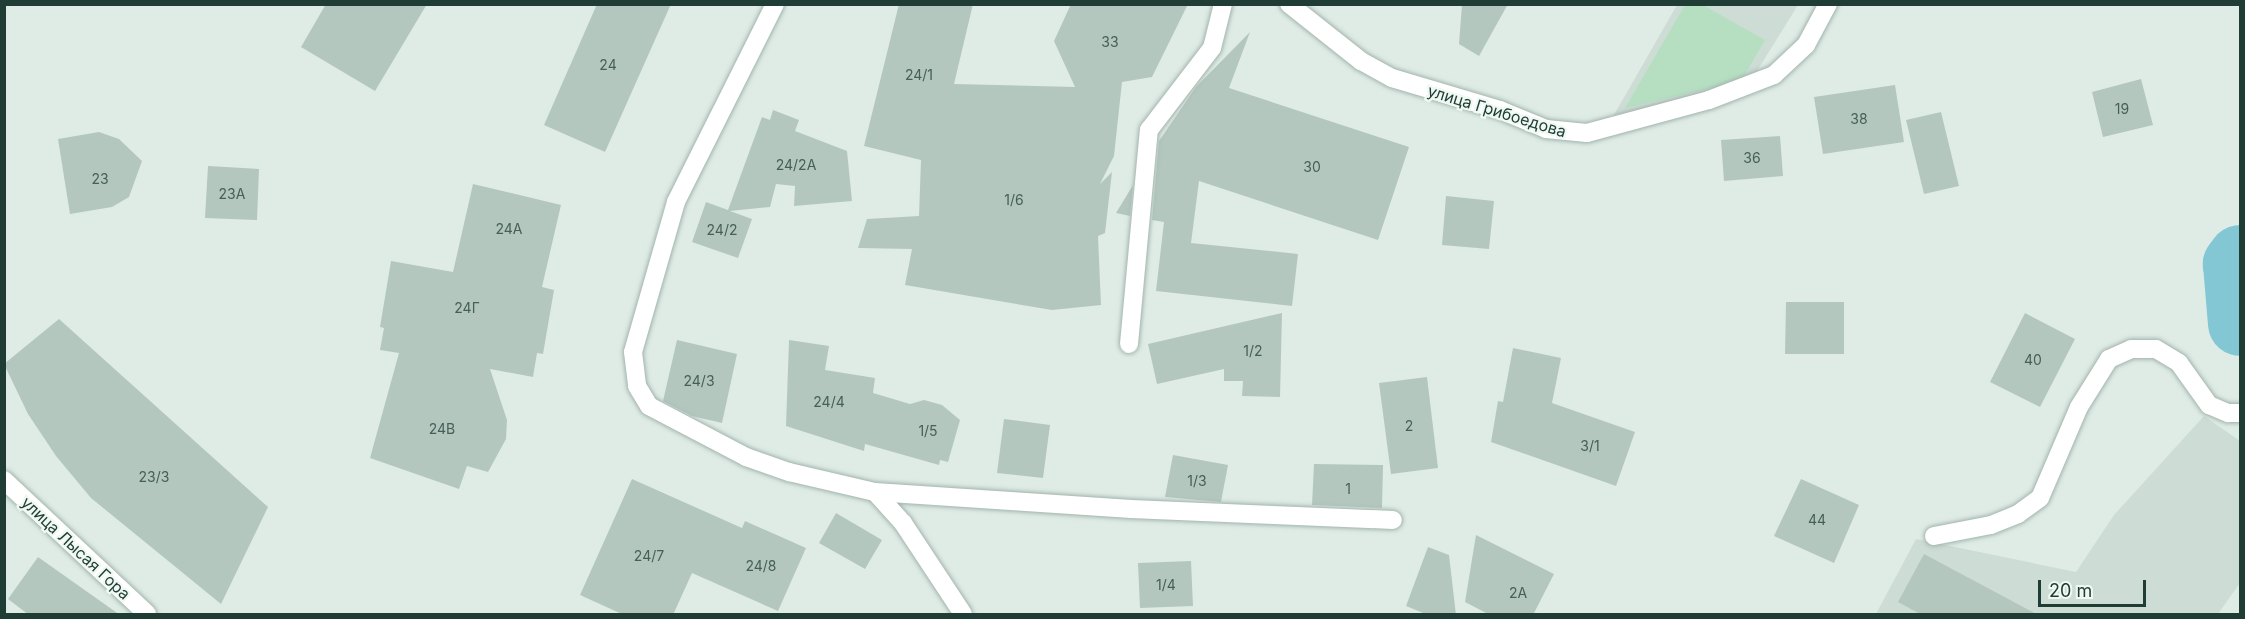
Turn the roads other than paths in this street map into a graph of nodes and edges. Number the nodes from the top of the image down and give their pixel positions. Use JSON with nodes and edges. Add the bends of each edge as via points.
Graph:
{"nodes":[{"id":1,"x":775,"y":4,"type":"edge"},
{"id":2,"x":1223,"y":4,"type":"edge"},
{"id":3,"x":1290,"y":4,"type":"edge"},
{"id":4,"x":1828,"y":4,"type":"edge"},
{"id":5,"x":1129,"y":344,"type":"dead end"},
{"id":6,"x":2241,"y":413,"type":"edge"},
{"id":7,"x":4,"y":480,"type":"edge"},
{"id":8,"x":874,"y":492,"type":"junction"},
{"id":9,"x":1393,"y":520,"type":"dead end"},
{"id":10,"x":1934,"y":536,"type":"dead end"},
{"id":11,"x":147,"y":615,"type":"edge"},
{"id":12,"x":963,"y":615,"type":"edge"}],
"edges":[{"from":1,"to":8,"type":"street","via":[[675,202],[633,352],[633,370],[649,406],[666,418],[768,465]]},
{"from":2,"to":5,"type":"street","via":[[1212,48],[1149,130]]},
{"from":3,"to":4,"type":"street","name":"улица Грибоедова","via":[[1361,61],[1392,78],[1500,110],[1546,129],[1587,133],[1709,100],[1774,75],[1806,45]]},
{"from":6,"to":10,"type":"street","via":[[2228,413],[2209,405],[2179,363],[2156,349],[2131,349],[2109,359],[2079,407],[2040,498],[2018,514],[1991,525]]},
{"from":7,"to":11,"type":"street","name":"улица Лысая Гора"},
{"from":8,"to":9,"type":"street","via":[[1131,509]]},
{"from":8,"to":12,"type":"street","via":[[903,523]]}]}
